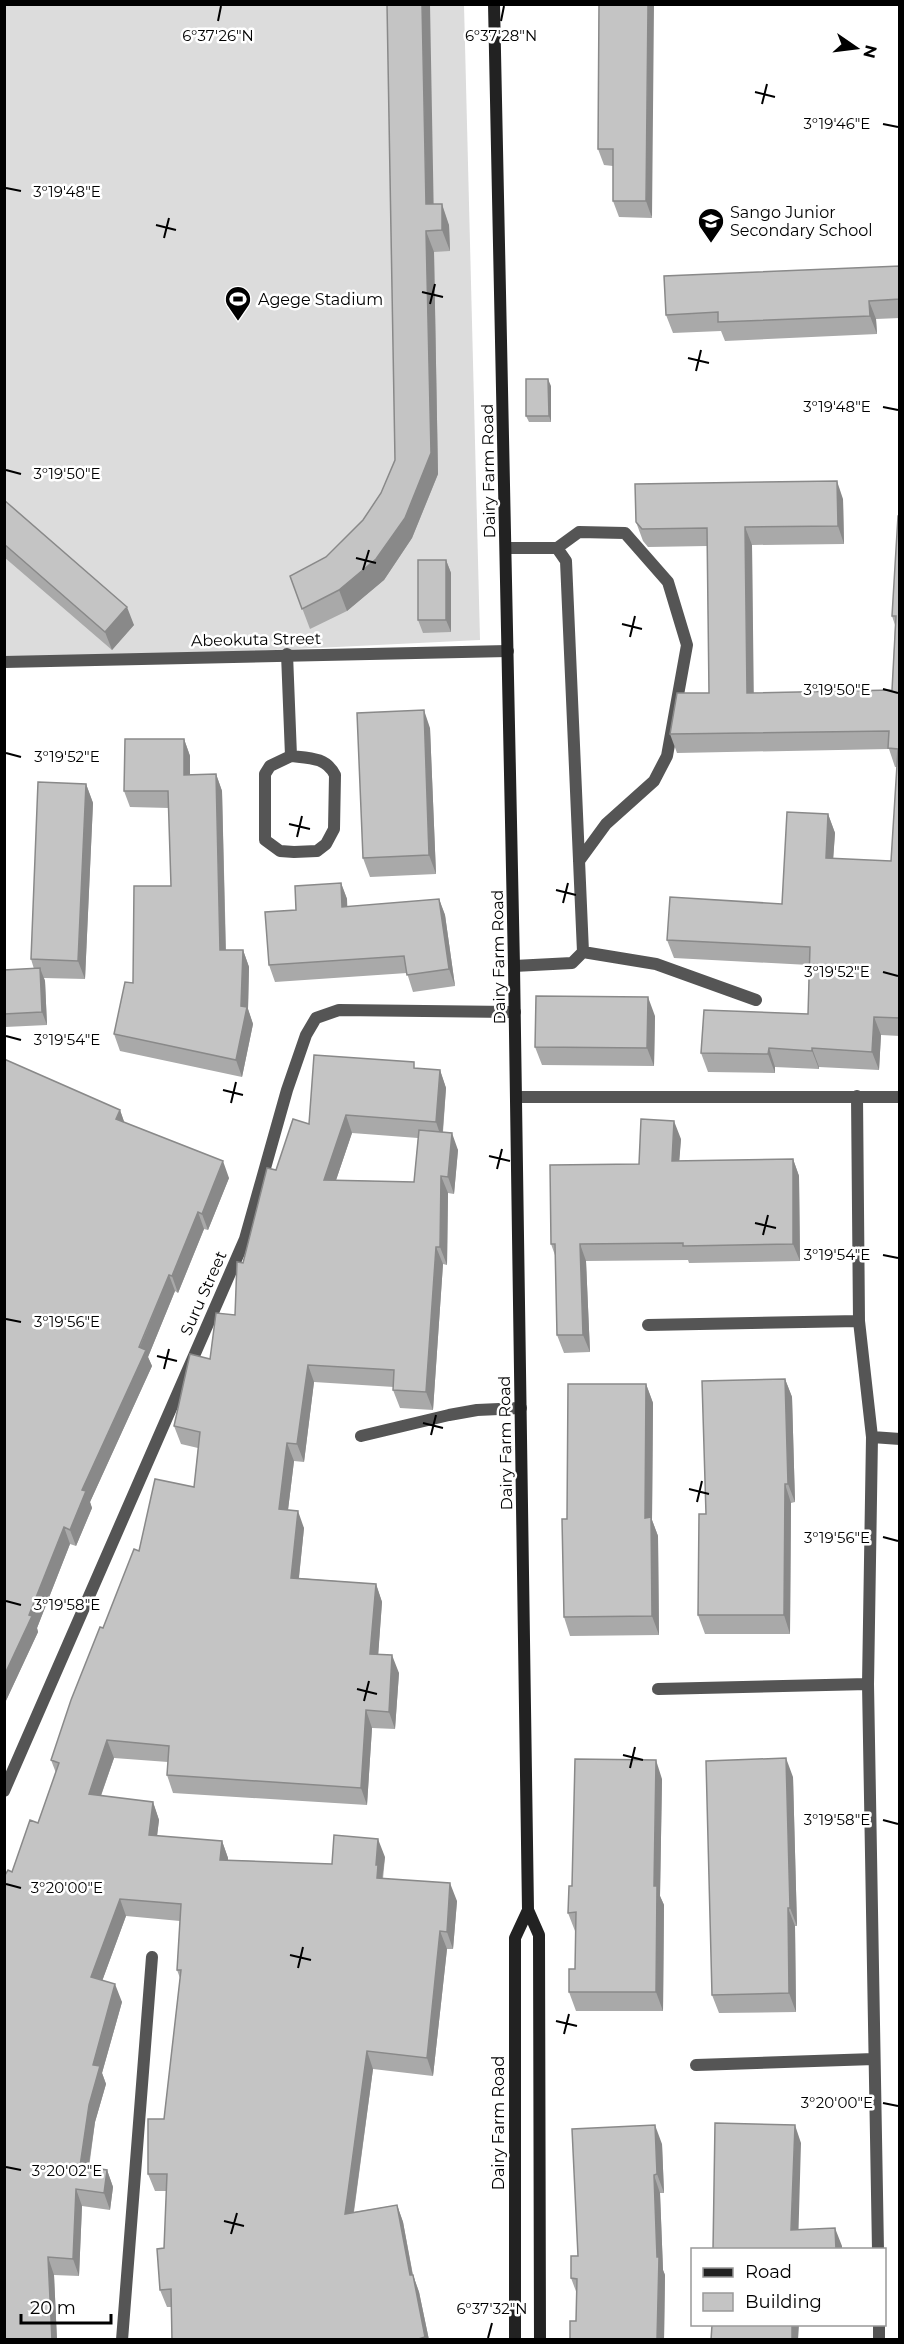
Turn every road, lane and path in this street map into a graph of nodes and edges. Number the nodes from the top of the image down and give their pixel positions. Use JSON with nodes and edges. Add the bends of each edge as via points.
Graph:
{"nodes":[{"id":1,"x":494,"y":4,"type":"edge"},
{"id":2,"x":506,"y":548,"type":"junction"},
{"id":3,"x":557,"y":548,"type":"junction"},
{"id":4,"x":508,"y":651,"type":"junction"},
{"id":5,"x":287,"y":654,"type":"junction"},
{"id":6,"x":4,"y":662,"type":"edge"},
{"id":7,"x":291,"y":756,"type":"junction"},
{"id":8,"x":579,"y":861,"type":"junction"},
{"id":9,"x":583,"y":951,"type":"junction"},
{"id":10,"x":514,"y":966,"type":"junction"},
{"id":11,"x":756,"y":1000,"type":"dead end"},
{"id":12,"x":515,"y":1012,"type":"junction"},
{"id":13,"x":857,"y":1096,"type":"junction"},
{"id":14,"x":516,"y":1097,"type":"junction"},
{"id":15,"x":900,"y":1097,"type":"edge"},
{"id":16,"x":859,"y":1321,"type":"junction"},
{"id":17,"x":648,"y":1325,"type":"dead end"},
{"id":18,"x":521,"y":1408,"type":"junction"},
{"id":19,"x":361,"y":1436,"type":"dead end"},
{"id":20,"x":872,"y":1437,"type":"junction"},
{"id":21,"x":900,"y":1439,"type":"edge"},
{"id":22,"x":868,"y":1684,"type":"junction"},
{"id":23,"x":658,"y":1689,"type":"dead end"},
{"id":24,"x":4,"y":1791,"type":"edge"},
{"id":25,"x":528,"y":1910,"type":"junction"},
{"id":26,"x":152,"y":1957,"type":"dead end"},
{"id":27,"x":873,"y":2059,"type":"junction"},
{"id":28,"x":696,"y":2065,"type":"dead end"},
{"id":29,"x":878,"y":2248,"type":"edge"},
{"id":30,"x":122,"y":2340,"type":"edge"},
{"id":31,"x":515,"y":2340,"type":"edge"},
{"id":32,"x":540,"y":2340,"type":"edge"}],
"edges":[{"from":1,"to":2,"type":"main road","name":"Dairy Farm Road"},
{"from":2,"to":3,"type":"street"},
{"from":2,"to":4,"type":"main road","name":"Dairy Farm Road"},
{"from":3,"to":8,"type":"street","via":[[566,561]]},
{"from":3,"to":8,"type":"street","via":[[579,532],[625,533],[668,582],[687,645],[667,756],[654,781],[606,824]]},
{"from":4,"to":5,"type":"street","name":"Abeokuta Street"},
{"from":4,"to":10,"type":"main road","name":"Dairy Farm Road"},
{"from":5,"to":6,"type":"street","name":"Abeokuta Street"},
{"from":5,"to":7,"type":"street"},
{"from":7,"to":7,"type":"street","via":[[270,766],[265,774],[265,840],[280,850],[317,851],[334,829],[335,775],[321,760]]},
{"from":8,"to":9,"type":"street"},
{"from":9,"to":10,"type":"street","via":[[572,963]]},
{"from":9,"to":11,"type":"street","via":[[656,964]]},
{"from":10,"to":12,"type":"main road","name":"Dairy Farm Road"},
{"from":12,"to":14,"type":"main road","name":"Dairy Farm Road"},
{"from":12,"to":24,"type":"street","name":"Suru Street","via":[[339,1010],[316,1018],[286,1090],[245,1239]]},
{"from":13,"to":14,"type":"street"},
{"from":13,"to":15,"type":"street"},
{"from":13,"to":16,"type":"street"},
{"from":14,"to":18,"type":"main road","name":"Dairy Farm Road"},
{"from":16,"to":17,"type":"street"},
{"from":16,"to":20,"type":"street"},
{"from":18,"to":19,"type":"street","via":[[477,1410]]},
{"from":18,"to":25,"type":"main road","name":"Dairy Farm Road"},
{"from":20,"to":21,"type":"street"},
{"from":20,"to":22,"type":"street"},
{"from":22,"to":23,"type":"street"},
{"from":22,"to":27,"type":"street"},
{"from":25,"to":31,"type":"main road","name":"Dairy Farm Road","via":[[515,1938]]},
{"from":25,"to":32,"type":"main road","name":"Dairy Farm Road","via":[[539,1935]]},
{"from":26,"to":30,"type":"street"},
{"from":27,"to":28,"type":"street"},
{"from":27,"to":29,"type":"street"}]}
